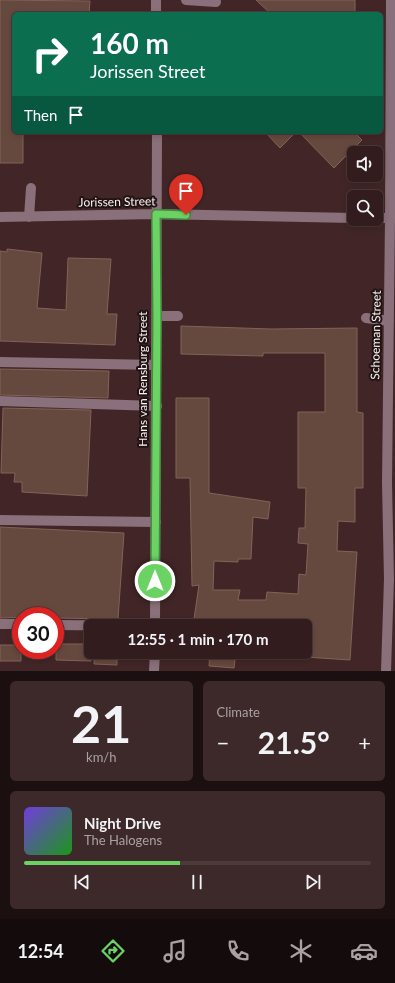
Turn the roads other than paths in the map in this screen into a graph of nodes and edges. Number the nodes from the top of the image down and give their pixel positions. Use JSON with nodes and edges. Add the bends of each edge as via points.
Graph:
{"nodes":[{"id":1,"x":156,"y":0,"type":"edge"},
{"id":2,"x":186,"y":0,"type":"edge"},
{"id":3,"x":391,"y":0,"type":"edge"},
{"id":4,"x":216,"y":2,"type":"dead end"},
{"id":5,"x":156,"y":12,"type":"edge"},
{"id":6,"x":157,"y":134,"type":"edge"},
{"id":7,"x":31,"y":188,"type":"dead end"},
{"id":8,"x":156,"y":214,"type":"junction"},
{"id":9,"x":0,"y":217,"type":"edge"},
{"id":10,"x":29,"y":217,"type":"junction"},
{"id":11,"x":347,"y":218,"type":"edge"},
{"id":12,"x":393,"y":218,"type":"edge"},
{"id":13,"x":157,"y":316,"type":"junction"},
{"id":14,"x":178,"y":316,"type":"dead end"},
{"id":15,"x":366,"y":318,"type":"dead end"},
{"id":16,"x":389,"y":321,"type":"junction"},
{"id":17,"x":0,"y":362,"type":"edge"},
{"id":18,"x":156,"y":365,"type":"junction"},
{"id":19,"x":0,"y":402,"type":"edge"},
{"id":20,"x":156,"y":406,"type":"junction"},
{"id":21,"x":391,"y":443,"type":"edge"},
{"id":22,"x":391,"y":483,"type":"edge"},
{"id":23,"x":0,"y":520,"type":"edge"},
{"id":24,"x":156,"y":522,"type":"junction"},
{"id":25,"x":392,"y":579,"type":"edge"},
{"id":26,"x":155,"y":619,"type":"edge"},
{"id":27,"x":0,"y":624,"type":"edge"},
{"id":28,"x":12,"y":624,"type":"edge"},
{"id":29,"x":64,"y":625,"type":"edge"},
{"id":30,"x":84,"y":625,"type":"edge"},
{"id":31,"x":154,"y":659,"type":"edge"},
{"id":32,"x":154,"y":671,"type":"edge"},
{"id":33,"x":386,"y":671,"type":"edge"}],
"edges":[{"from":1,"to":5,"type":"street"},
{"from":2,"to":4,"type":"street"},
{"from":3,"to":12,"type":"street","name":"Schoeman Street"},
{"from":6,"to":8,"type":"street","name":"Hans van Rensburg Street"},
{"from":7,"to":10,"type":"street"},
{"from":8,"to":10,"type":"street","name":"Jorissen Street"},
{"from":8,"to":11,"type":"street","name":"Jorissen Street"},
{"from":8,"to":13,"type":"street","name":"Hans van Rensburg Street"},
{"from":9,"to":10,"type":"street","name":"Jorissen Street"},
{"from":12,"to":16,"type":"street","name":"Schoeman Street"},
{"from":13,"to":14,"type":"street"},
{"from":13,"to":18,"type":"street","name":"Hans van Rensburg Street"},
{"from":15,"to":16,"type":"street"},
{"from":16,"to":21,"type":"street","name":"Schoeman Street"},
{"from":17,"to":18,"type":"street"},
{"from":18,"to":20,"type":"street","name":"Hans van Rensburg Street"},
{"from":19,"to":20,"type":"street"},
{"from":20,"to":24,"type":"street","name":"Hans van Rensburg Street"},
{"from":21,"to":22,"type":"street","name":"Schoeman Street"},
{"from":22,"to":25,"type":"street","name":"Schoeman Street"},
{"from":23,"to":24,"type":"street"},
{"from":24,"to":26,"type":"street","name":"Hans van Rensburg Street"},
{"from":25,"to":33,"type":"street","name":"Schoeman Street"},
{"from":27,"to":28,"type":"street"},
{"from":29,"to":30,"type":"street"},
{"from":31,"to":32,"type":"street"}]}
